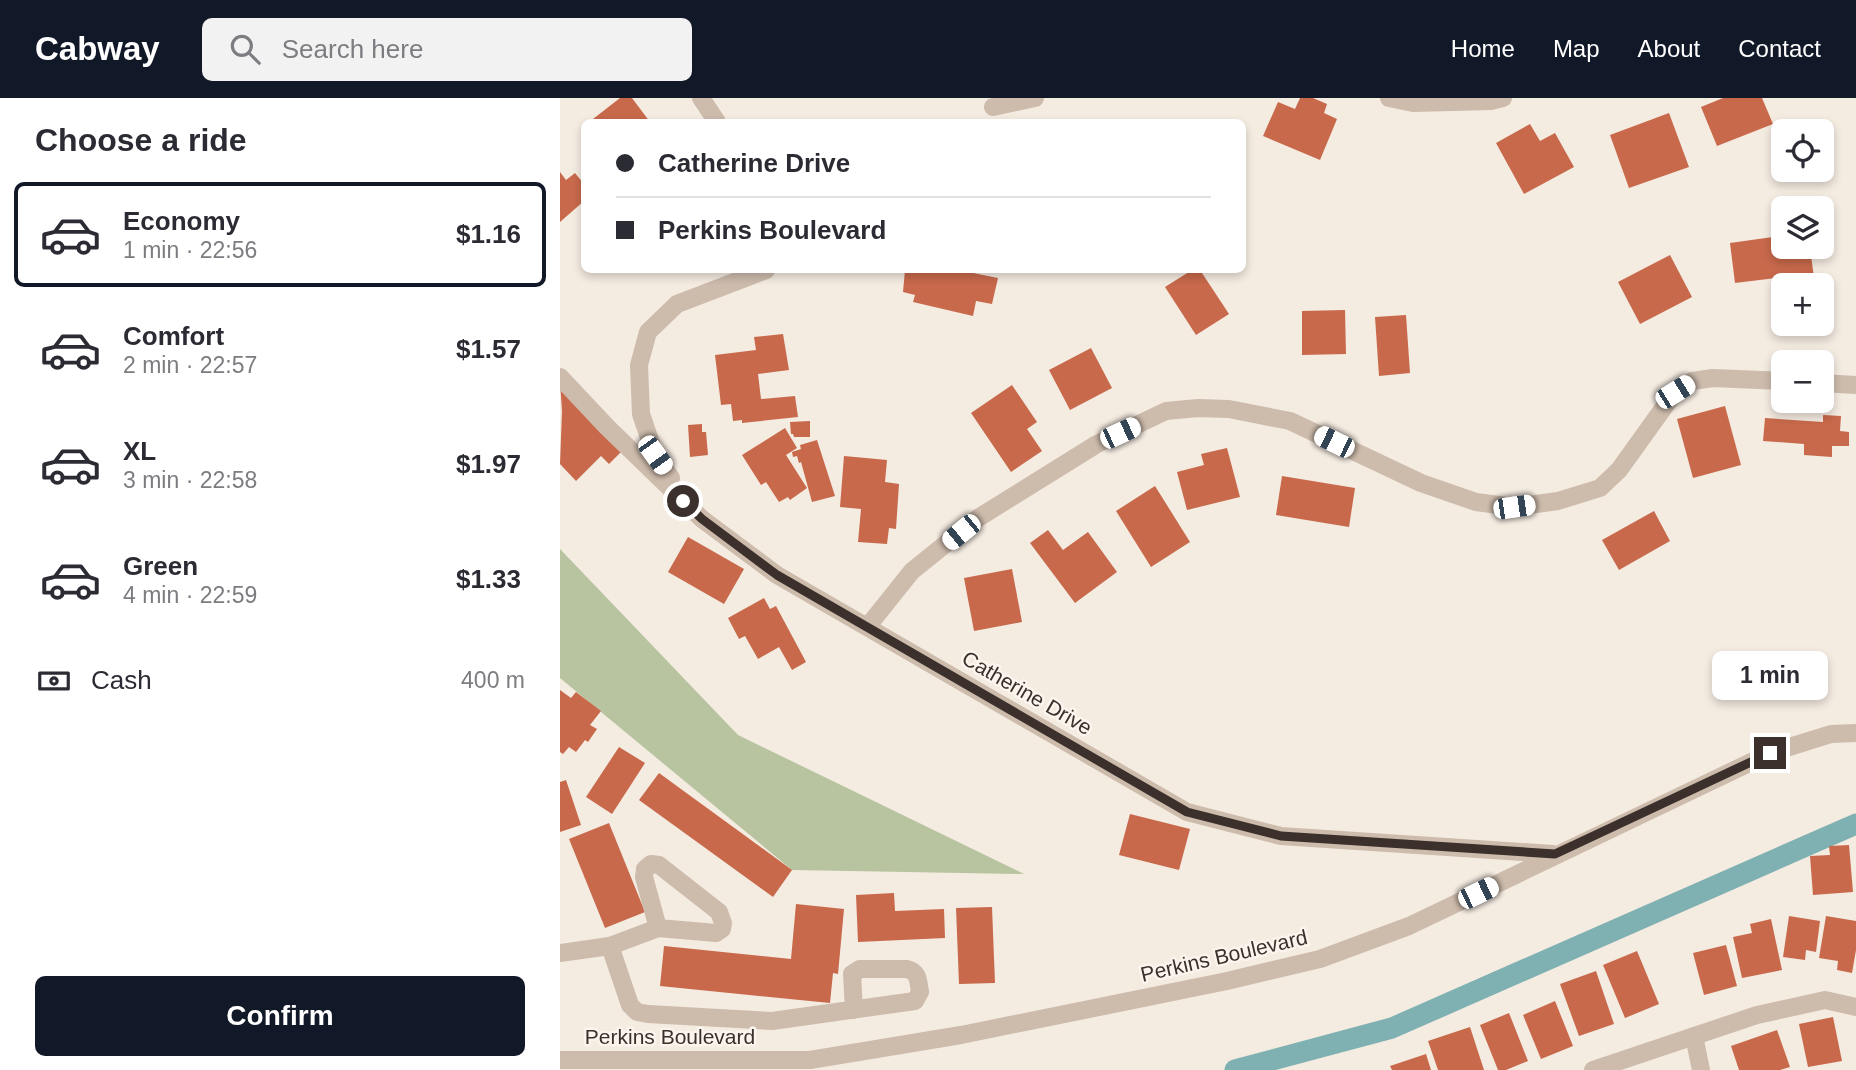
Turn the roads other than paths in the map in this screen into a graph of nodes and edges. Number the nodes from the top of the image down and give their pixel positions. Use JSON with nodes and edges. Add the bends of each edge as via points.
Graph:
{"nodes":[{"id":1,"x":701,"y":98,"type":"edge"},
{"id":2,"x":1035,"y":98,"type":"edge"},
{"id":3,"x":1389,"y":98,"type":"edge"},
{"id":4,"x":1503,"y":98,"type":"edge"},
{"id":5,"x":991,"y":109,"type":"edge"},
{"id":6,"x":715,"y":119,"type":"edge"},
{"id":7,"x":758,"y":273,"type":"edge"},
{"id":8,"x":560,"y":377,"type":"edge"},
{"id":9,"x":1771,"y":381,"type":"edge"},
{"id":10,"x":1834,"y":384,"type":"edge"},
{"id":11,"x":1856,"y":385,"type":"edge"},
{"id":12,"x":702,"y":519,"type":"junction"},
{"id":13,"x":868,"y":626,"type":"junction"},
{"id":14,"x":1856,"y":733,"type":"edge"},
{"id":15,"x":1555,"y":854,"type":"junction"},
{"id":16,"x":658,"y":928,"type":"junction"},
{"id":17,"x":610,"y":946,"type":"junction"},
{"id":18,"x":560,"y":953,"type":"edge"},
{"id":19,"x":1856,"y":1006,"type":"edge"},
{"id":20,"x":853,"y":1010,"type":"dead end"},
{"id":21,"x":1694,"y":1036,"type":"junction"},
{"id":22,"x":560,"y":1060,"type":"edge"},
{"id":23,"x":1593,"y":1070,"type":"edge"},
{"id":24,"x":1701,"y":1070,"type":"edge"}],
"edges":[{"from":1,"to":6,"type":"street"},
{"from":2,"to":5,"type":"street"},
{"from":3,"to":4,"type":"street","via":[[1413,103]]},
{"from":7,"to":12,"type":"street","via":[[677,304],[648,332],[639,365],[641,414],[655,455]]},
{"from":8,"to":12,"type":"street","name":"Catherine Drive"},
{"from":9,"to":13,"type":"street","via":[[1692,380],[1675,392],[1619,470],[1600,488],[1558,501],[1514,507],[1476,502],[1421,484],[1290,421],[1229,409],[1166,411],[1097,444],[978,519],[912,571]]},
{"from":10,"to":11,"type":"street"},
{"from":12,"to":13,"type":"street","name":"Catherine Drive","via":[[777,575]]},
{"from":13,"to":15,"type":"street","name":"Catherine Drive","via":[[1187,812],[1281,836]]},
{"from":14,"to":15,"type":"street","name":"Perkins Boulevard","via":[[1831,734],[1770,753]]},
{"from":15,"to":22,"type":"street","name":"Perkins Boulevard","via":[[1409,926],[1320,959],[1227,981],[961,1035],[810,1060]]},
{"from":16,"to":16,"type":"street","via":[[716,933],[723,923],[719,912],[659,865],[650,864],[644,877]]},
{"from":16,"to":17,"type":"street"},
{"from":17,"to":18,"type":"street"},
{"from":17,"to":20,"type":"street","via":[[630,1005],[637,1012],[772,1021]]},
{"from":19,"to":21,"type":"street","via":[[1825,1000],[1757,1015]]},
{"from":21,"to":23,"type":"street"},
{"from":21,"to":24,"type":"street"}]}
